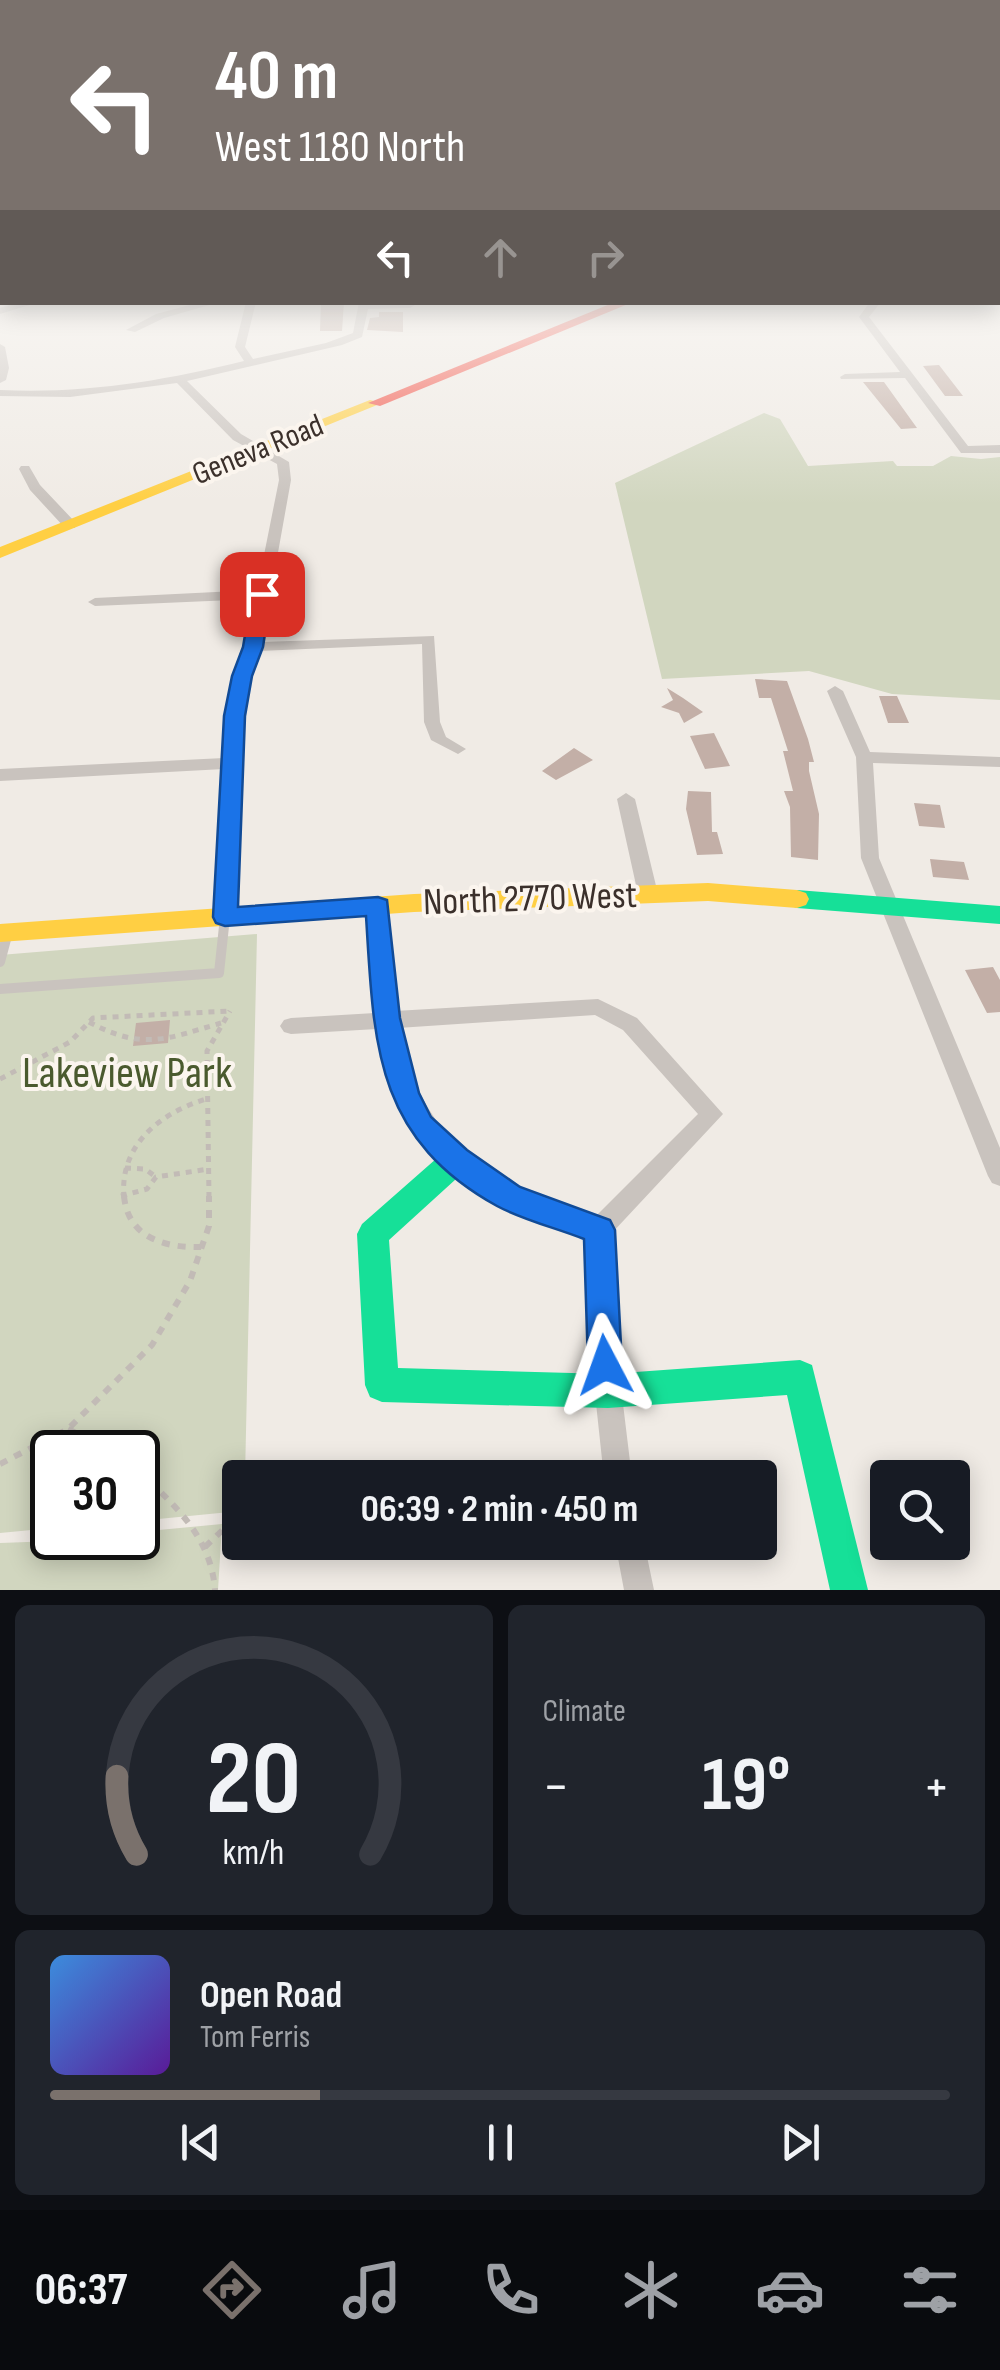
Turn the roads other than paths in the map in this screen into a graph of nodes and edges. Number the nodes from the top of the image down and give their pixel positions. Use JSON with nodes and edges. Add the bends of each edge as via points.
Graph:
{"nodes":[{"id":1,"x":2,"y":355,"type":"edge"},
{"id":2,"x":245,"y":355,"type":"edge"},
{"id":3,"x":283,"y":355,"type":"edge"},
{"id":4,"x":494,"y":355,"type":"edge"},
{"id":5,"x":893,"y":355,"type":"edge"},
{"id":6,"x":251,"y":364,"type":"junction"},
{"id":7,"x":908,"y":375,"type":"junction"},
{"id":8,"x":845,"y":377,"type":"dead end"},
{"id":9,"x":0,"y":380,"type":"edge"},
{"id":10,"x":180,"y":380,"type":"junction"},
{"id":11,"x":0,"y":392,"type":"edge"},
{"id":12,"x":260,"y":449,"type":"junction"},
{"id":13,"x":1000,"y":449,"type":"edge"},
{"id":14,"x":25,"y":469,"type":"dead end"},
{"id":15,"x":70,"y":526,"type":"junction"},
{"id":16,"x":0,"y":553,"type":"edge"},
{"id":17,"x":262,"y":594,"type":"junction"},
{"id":18,"x":95,"y":602,"type":"dead end"},
{"id":19,"x":253,"y":647,"type":"junction"},
{"id":20,"x":836,"y":691,"type":"dead end"},
{"id":21,"x":458,"y":749,"type":"dead end"},
{"id":22,"x":864,"y":757,"type":"junction"},
{"id":23,"x":1000,"y":762,"type":"edge"},
{"id":24,"x":234,"y":764,"type":"junction"},
{"id":25,"x":0,"y":776,"type":"edge"},
{"id":26,"x":626,"y":799,"type":"dead end"},
{"id":27,"x":648,"y":894,"type":"junction"},
{"id":28,"x":378,"y":906,"type":"junction"},
{"id":29,"x":887,"y":906,"type":"junction"},
{"id":30,"x":1000,"y":916,"type":"edge"},
{"id":31,"x":225,"y":917,"type":"junction"},
{"id":32,"x":4,"y":932,"type":"edge"},
{"id":33,"x":0,"y":962,"type":"edge"},
{"id":34,"x":0,"y":989,"type":"edge"},
{"id":35,"x":386,"y":1018,"type":"junction"},
{"id":36,"x":291,"y":1026,"type":"dead end"},
{"id":37,"x":456,"y":1160,"type":"junction"},
{"id":38,"x":1000,"y":1176,"type":"edge"},
{"id":39,"x":599,"y":1230,"type":"junction"},
{"id":40,"x":608,"y":1391,"type":"junction"},
{"id":41,"x":616,"y":1460,"type":"edge"},
{"id":42,"x":633,"y":1560,"type":"edge"},
{"id":43,"x":639,"y":1590,"type":"edge"},
{"id":44,"x":849,"y":1590,"type":"edge"}],
"edges":[{"from":1,"to":9,"type":"street"},
{"from":2,"to":6,"type":"street"},
{"from":3,"to":6,"type":"street"},
{"from":4,"to":12,"type":"street","name":"Geneva Road"},
{"from":5,"to":7,"type":"street"},
{"from":6,"to":10,"type":"street"},
{"from":7,"to":8,"type":"street"},
{"from":7,"to":13,"type":"street","via":[[965,450]]},
{"from":10,"to":11,"type":"street","via":[[76,395]]},
{"from":10,"to":12,"type":"street","via":[[237,437]]},
{"from":12,"to":15,"type":"street","name":"Geneva Road"},
{"from":12,"to":17,"type":"street","via":[[283,462],[285,480]]},
{"from":14,"to":15,"type":"street"},
{"from":15,"to":16,"type":"street","name":"Geneva Road"},
{"from":17,"to":18,"type":"street"},
{"from":17,"to":19,"type":"street"},
{"from":19,"to":21,"type":"street","via":[[429,639],[432,722],[439,740]]},
{"from":19,"to":24,"type":"street","via":[[234,716]]},
{"from":20,"to":22,"type":"street"},
{"from":22,"to":23,"type":"street"},
{"from":22,"to":29,"type":"street","via":[[870,858]]},
{"from":24,"to":25,"type":"street"},
{"from":24,"to":31,"type":"street"},
{"from":26,"to":27,"type":"street"},
{"from":27,"to":28,"type":"street","name":"North 2770 West"},
{"from":27,"to":29,"type":"street","name":"North 2770 West","via":[[708,892]]},
{"from":28,"to":31,"type":"street","name":"North 2770 West"},
{"from":28,"to":35,"type":"street"},
{"from":29,"to":30,"type":"street","name":"North 2770 West"},
{"from":29,"to":38,"type":"street"},
{"from":31,"to":32,"type":"street","name":"North 2770 West"},
{"from":31,"to":34,"type":"lane","via":[[219,973]]},
{"from":32,"to":33,"type":"lane"},
{"from":35,"to":36,"type":"street"},
{"from":35,"to":37,"type":"street","via":[[404,1095],[421,1126]]},
{"from":35,"to":39,"type":"street","via":[[598,1006],[630,1024],[712,1114]]},
{"from":37,"to":39,"type":"street","via":[[510,1197]]},
{"from":37,"to":40,"type":"street","via":[[373,1234],[382,1385]]},
{"from":39,"to":40,"type":"street"},
{"from":40,"to":41,"type":"street"},
{"from":40,"to":44,"type":"street","via":[[800,1377]]},
{"from":42,"to":43,"type":"street"}]}
